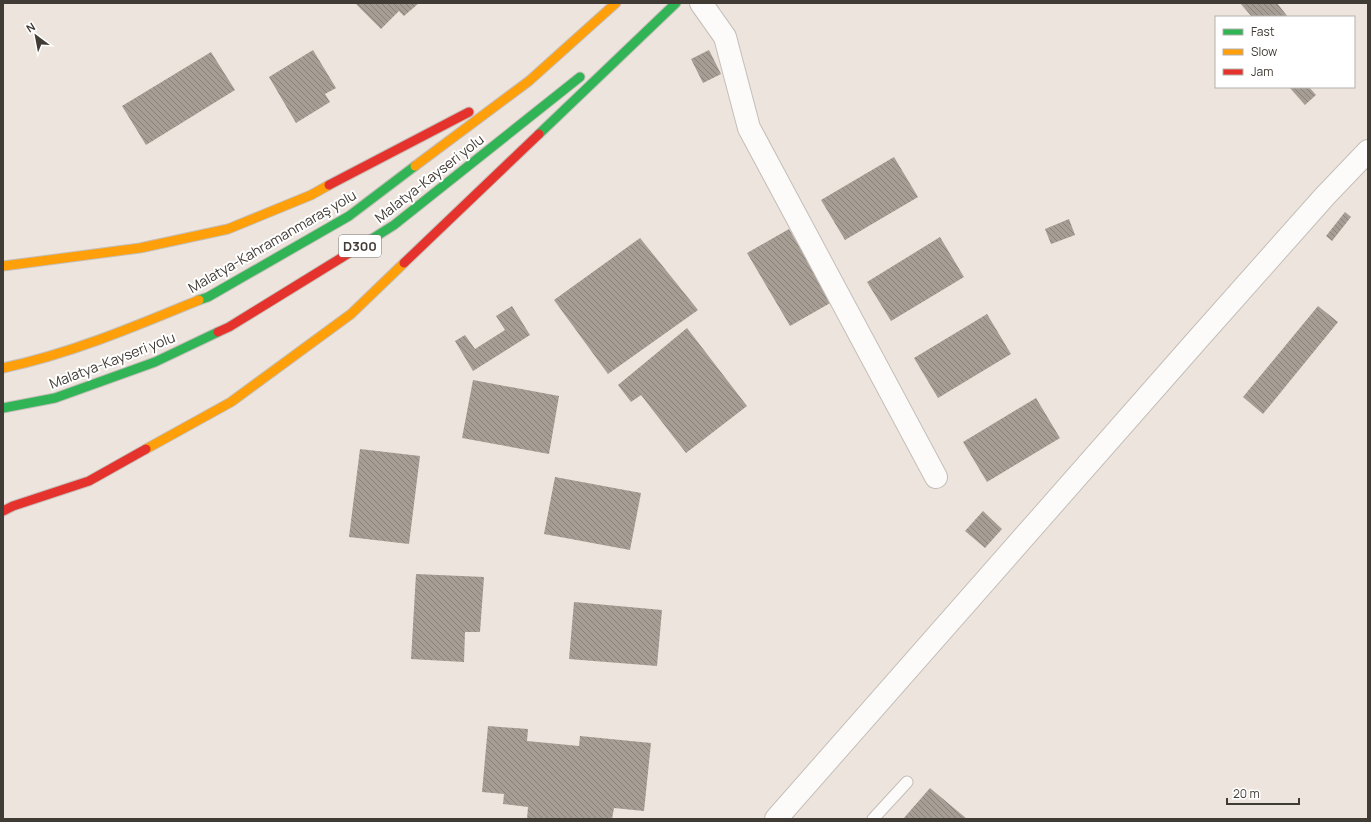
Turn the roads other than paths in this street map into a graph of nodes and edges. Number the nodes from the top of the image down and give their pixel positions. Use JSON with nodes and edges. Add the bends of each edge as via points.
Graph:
{"nodes":[{"id":1,"x":616,"y":3,"type":"edge"},
{"id":2,"x":672,"y":3,"type":"edge"},
{"id":3,"x":676,"y":3,"type":"edge"},
{"id":4,"x":701,"y":3,"type":"edge"},
{"id":5,"x":617,"y":47,"type":"dead end"},
{"id":6,"x":586,"y":72,"type":"dead end"},
{"id":7,"x":529,"y":81,"type":"junction"},
{"id":8,"x":1368,"y":151,"type":"edge"},
{"id":9,"x":3,"y":266,"type":"edge"},
{"id":10,"x":3,"y":368,"type":"edge"},
{"id":11,"x":3,"y":408,"type":"edge"},
{"id":12,"x":936,"y":477,"type":"dead end"},
{"id":13,"x":3,"y":511,"type":"edge"},
{"id":14,"x":908,"y":782,"type":"dead end"},
{"id":15,"x":776,"y":819,"type":"edge"},
{"id":16,"x":873,"y":819,"type":"edge"}],
"edges":[{"from":1,"to":7,"type":"highway","name":"Malatya-Kahramanmaraş yolu","number":"D300"},
{"from":2,"to":5,"type":"highway"},
{"from":3,"to":13,"type":"highway","via":[[351,314],[231,402],[89,481]]},
{"from":4,"to":12,"type":"street","via":[[725,37],[749,128]]},
{"from":6,"to":11,"type":"highway","name":"Malatya-Kayseri yolu","number":"D300","via":[[394,225],[229,327],[155,362],[55,398]]},
{"from":7,"to":9,"type":"highway","via":[[311,195],[228,229],[140,248]]},
{"from":7,"to":10,"type":"highway","name":"Malatya-Kahramanmaraş yolu","number":"D300","via":[[349,216],[208,297],[131,328],[31,362]]},
{"from":8,"to":15,"type":"street","via":[[1193,345]]},
{"from":14,"to":16,"type":"lane"}]}
